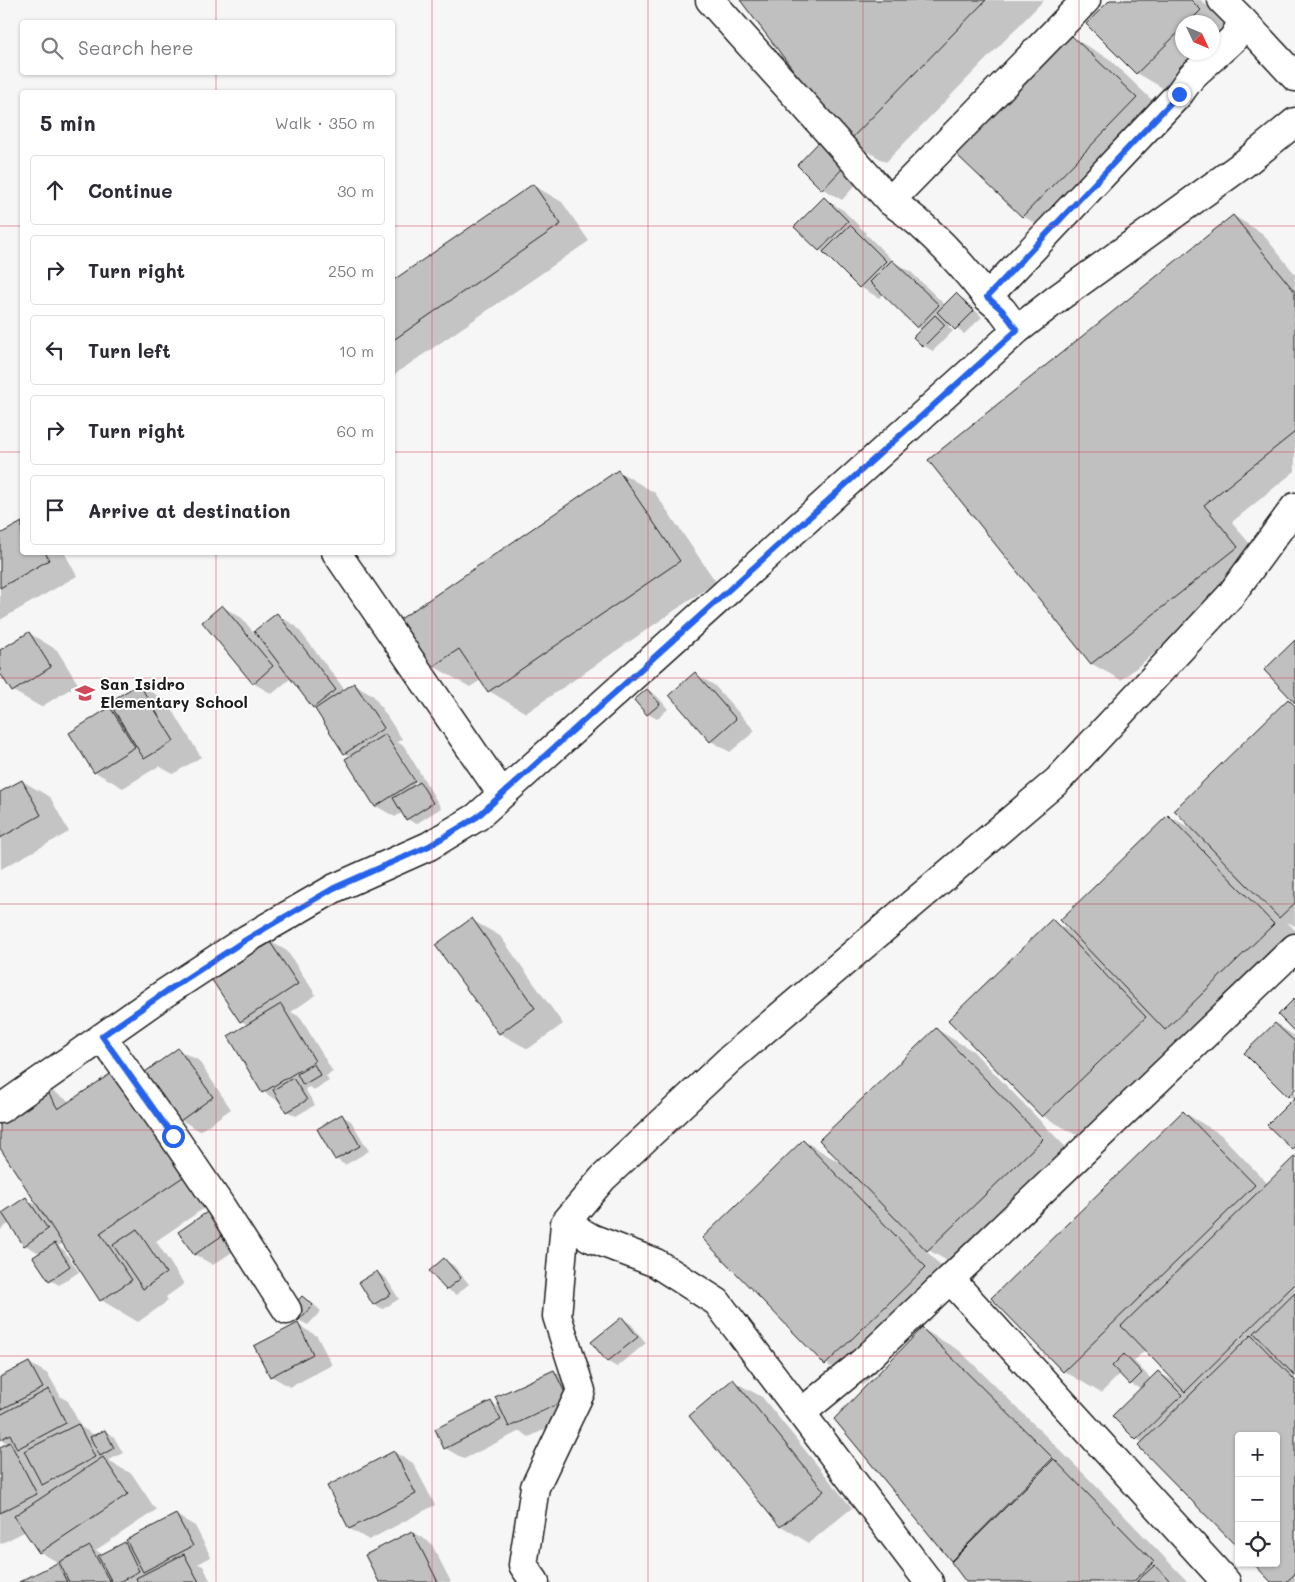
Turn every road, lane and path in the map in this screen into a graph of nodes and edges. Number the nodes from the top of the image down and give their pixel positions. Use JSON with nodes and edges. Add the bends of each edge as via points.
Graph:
{"nodes":[{"id":1,"x":710,"y":0,"type":"edge"},
{"id":2,"x":1086,"y":0,"type":"edge"},
{"id":3,"x":1222,"y":0,"type":"edge"},
{"id":4,"x":1243,"y":21,"type":"junction"},
{"id":5,"x":1295,"y":77,"type":"edge"},
{"id":6,"x":1295,"y":122,"type":"edge"},
{"id":7,"x":890,"y":201,"type":"junction"},
{"id":8,"x":987,"y":297,"type":"junction"},
{"id":9,"x":1017,"y":330,"type":"junction"},
{"id":10,"x":1295,"y":507,"type":"edge"},
{"id":11,"x":338,"y":555,"type":"edge"},
{"id":12,"x":502,"y":794,"type":"junction"},
{"id":13,"x":1295,"y":948,"type":"edge"},
{"id":14,"x":102,"y":1036,"type":"junction"},
{"id":15,"x":0,"y":1109,"type":"edge"},
{"id":16,"x":566,"y":1223,"type":"junction"},
{"id":17,"x":950,"y":1279,"type":"junction"},
{"id":18,"x":287,"y":1310,"type":"dead end"},
{"id":19,"x":801,"y":1413,"type":"junction"},
{"id":20,"x":535,"y":1582,"type":"edge"},
{"id":21,"x":929,"y":1582,"type":"edge"},
{"id":22,"x":1226,"y":1582,"type":"edge"}],
"edges":[{"from":1,"to":7,"type":"street"},
{"from":2,"to":7,"type":"street"},
{"from":3,"to":4,"type":"street"},
{"from":4,"to":5,"type":"street"},
{"from":4,"to":8,"type":"street","via":[[1233,40],[1192,76],[1179,94]]},
{"from":6,"to":9,"type":"street","via":[[1245,163]]},
{"from":7,"to":8,"type":"street","via":[[911,215],[964,266]]},
{"from":8,"to":9,"type":"street"},
{"from":9,"to":12,"type":"street"},
{"from":10,"to":16,"type":"street","via":[[1230,596],[1057,780],[730,1059],[603,1178]]},
{"from":11,"to":12,"type":"street"},
{"from":12,"to":14,"type":"street","via":[[477,817],[429,846],[334,888],[247,939]]},
{"from":13,"to":17,"type":"street"},
{"from":14,"to":15,"type":"street"},
{"from":14,"to":18,"type":"street","via":[[220,1205]]},
{"from":16,"to":19,"type":"street","via":[[591,1238],[656,1263],[717,1302]]},
{"from":16,"to":20,"type":"street","via":[[557,1316],[582,1391],[535,1487],[523,1565]]},
{"from":17,"to":19,"type":"street","via":[[864,1361]]},
{"from":17,"to":22,"type":"street"},
{"from":19,"to":21,"type":"street"}]}
